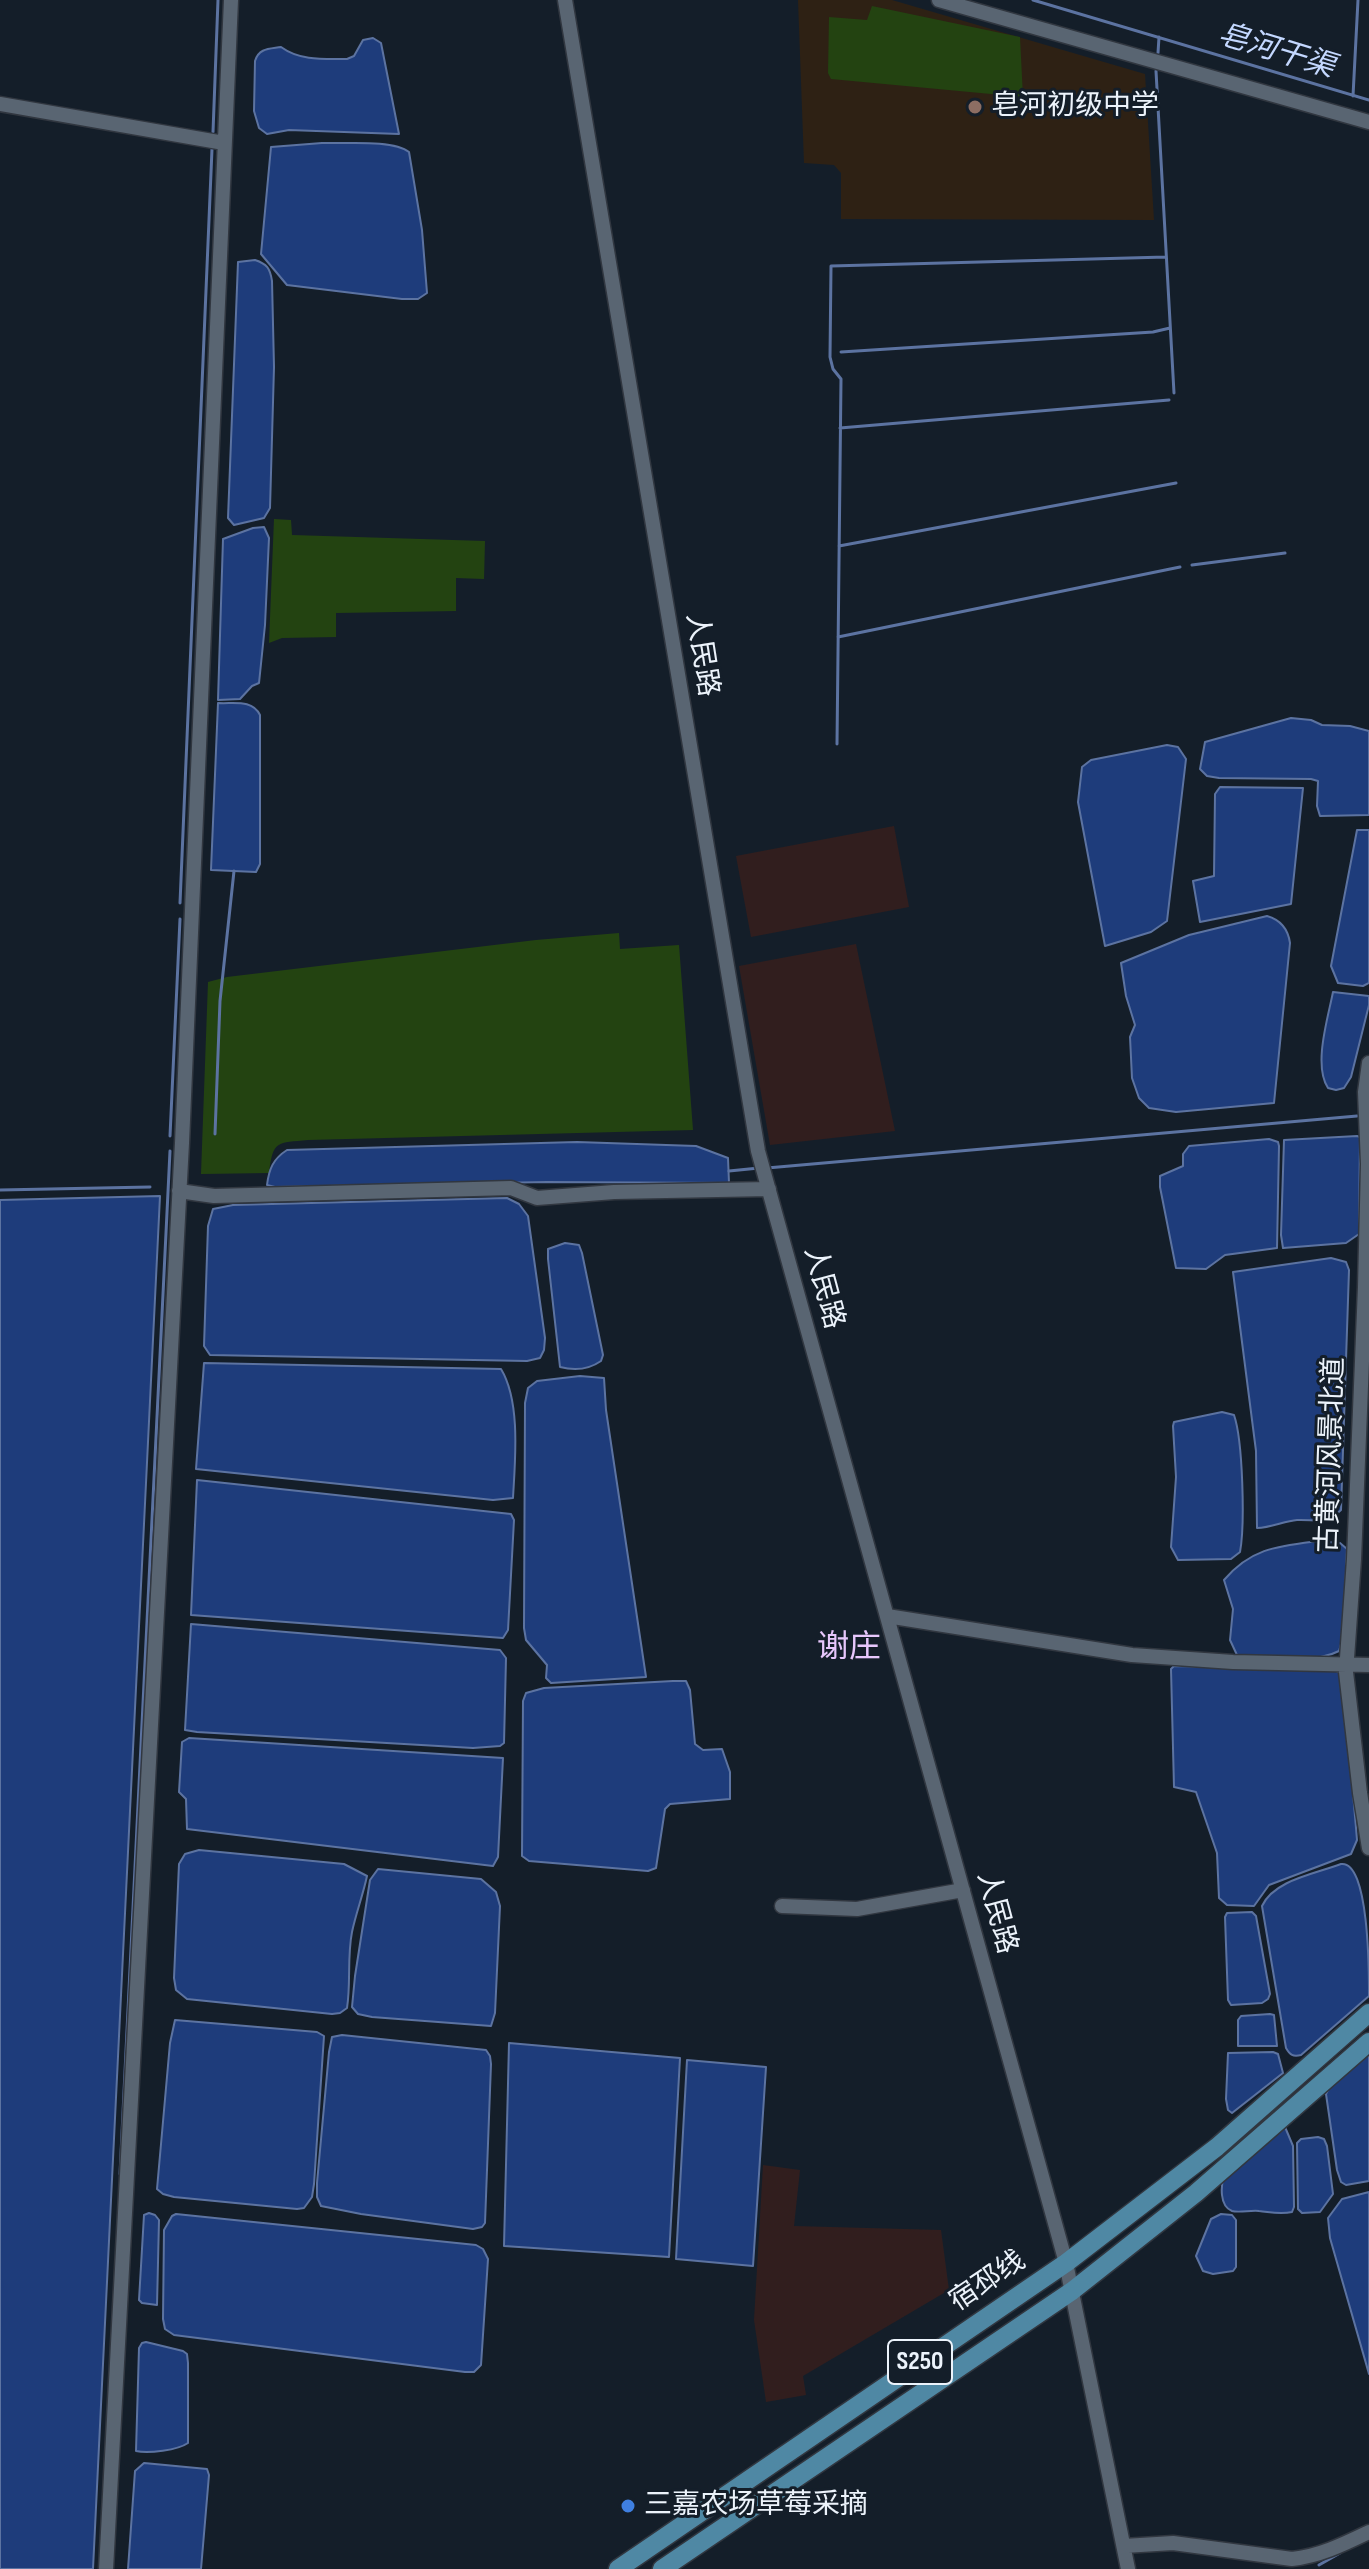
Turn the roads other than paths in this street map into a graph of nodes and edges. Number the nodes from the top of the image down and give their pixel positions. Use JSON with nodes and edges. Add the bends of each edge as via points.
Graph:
{"nodes":[{"id":1,"x":231,"y":0,"type":"edge"},
{"id":2,"x":565,"y":0,"type":"edge"},
{"id":3,"x":939,"y":0,"type":"edge"},
{"id":4,"x":0,"y":104,"type":"edge"},
{"id":5,"x":1369,"y":122,"type":"edge"},
{"id":6,"x":224,"y":143,"type":"junction"},
{"id":7,"x":1369,"y":1063,"type":"edge"},
{"id":8,"x":769,"y":1189,"type":"junction"},
{"id":9,"x":179,"y":1191,"type":"junction"},
{"id":10,"x":887,"y":1616,"type":"junction"},
{"id":11,"x":1357,"y":1665,"type":"edge"},
{"id":12,"x":1369,"y":1848,"type":"edge"},
{"id":13,"x":963,"y":1890,"type":"junction"},
{"id":14,"x":782,"y":1906,"type":"dead end"},
{"id":15,"x":1369,"y":2013,"type":"edge"},
{"id":16,"x":1369,"y":2042,"type":"edge"},
{"id":17,"x":1066,"y":2263,"type":"junction"},
{"id":18,"x":1072,"y":2291,"type":"junction"},
{"id":19,"x":1369,"y":2532,"type":"edge"},
{"id":20,"x":1124,"y":2546,"type":"junction"},
{"id":21,"x":1310,"y":2563,"type":"edge"},
{"id":22,"x":106,"y":2569,"type":"edge"},
{"id":23,"x":618,"y":2569,"type":"edge"},
{"id":24,"x":662,"y":2569,"type":"edge"},
{"id":25,"x":1128,"y":2569,"type":"edge"}],
"edges":[{"from":1,"to":6,"type":"street"},
{"from":2,"to":8,"type":"street","name":"人民路"},
{"from":3,"to":5,"type":"street"},
{"from":4,"to":6,"type":"street"},
{"from":6,"to":9,"type":"street"},
{"from":7,"to":11,"type":"street","name":"古黄河风景北道","via":[[1354,1559]]},
{"from":8,"to":9,"type":"street","via":[[537,1198],[511,1188],[222,1196]]},
{"from":8,"to":10,"type":"street","name":"人民路"},
{"from":9,"to":22,"type":"street"},
{"from":10,"to":11,"type":"street","via":[[1132,1655]]},
{"from":10,"to":13,"type":"street","name":"人民路"},
{"from":11,"to":12,"type":"street","name":"古黄河风景北道","via":[[1360,1793]]},
{"from":13,"to":14,"type":"street","via":[[857,1909]]},
{"from":13,"to":17,"type":"street","name":"人民路"},
{"from":15,"to":17,"type":"main road","name":"宿邳线","number":"S250","via":[[1217,2147]]},
{"from":16,"to":18,"type":"main road","name":"宿邳线","number":"S250","via":[[1196,2193]]},
{"from":17,"to":18,"type":"street","name":"人民路"},
{"from":17,"to":23,"type":"main road","name":"宿邳线","number":"S250"},
{"from":18,"to":20,"type":"street","name":"人民路"},
{"from":18,"to":24,"type":"main road","name":"宿邳线","number":"S250"},
{"from":19,"to":21,"type":"street"},
{"from":20,"to":21,"type":"street","via":[[1173,2543]]},
{"from":20,"to":25,"type":"street","name":"人民路"}]}
